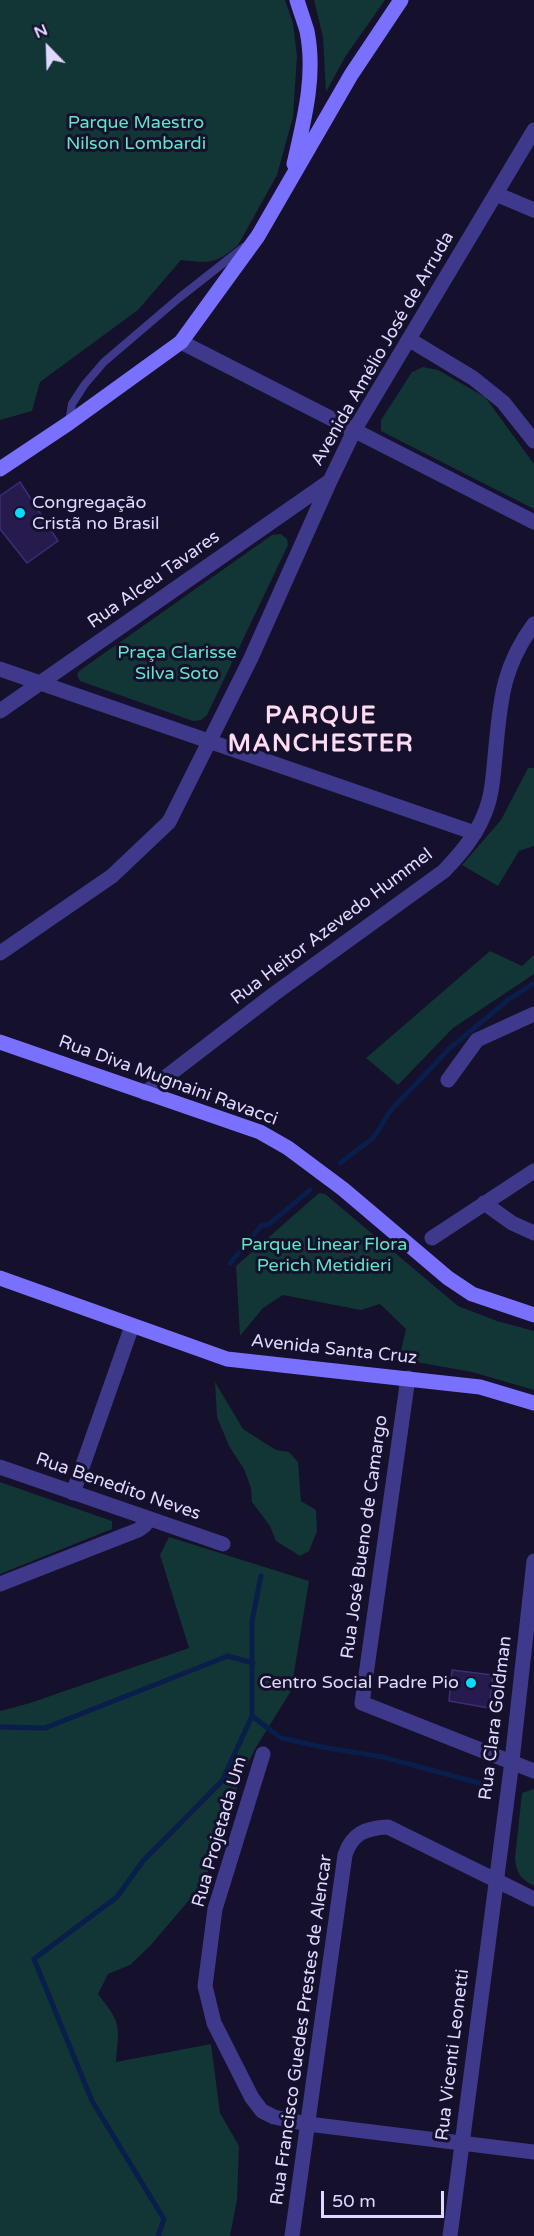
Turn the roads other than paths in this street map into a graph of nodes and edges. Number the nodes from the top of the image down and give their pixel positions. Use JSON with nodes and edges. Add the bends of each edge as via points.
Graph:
{"nodes":[{"id":1,"x":297,"y":0,"type":"edge"},
{"id":2,"x":401,"y":0,"type":"edge"},
{"id":3,"x":534,"y":130,"type":"edge"},
{"id":4,"x":291,"y":178,"type":"junction"},
{"id":5,"x":496,"y":194,"type":"junction"},
{"id":6,"x":534,"y":210,"type":"edge"},
{"id":7,"x":258,"y":236,"type":"junction"},
{"id":8,"x":410,"y":340,"type":"junction"},
{"id":9,"x":181,"y":342,"type":"junction"},
{"id":10,"x":69,"y":423,"type":"junction"},
{"id":11,"x":355,"y":429,"type":"junction"},
{"id":12,"x":534,"y":441,"type":"edge"},
{"id":13,"x":0,"y":469,"type":"edge"},
{"id":14,"x":330,"y":481,"type":"junction"},
{"id":15,"x":534,"y":522,"type":"edge"},
{"id":16,"x":534,"y":624,"type":"edge"},
{"id":17,"x":0,"y":669,"type":"edge"},
{"id":18,"x":40,"y":684,"type":"junction"},
{"id":19,"x":0,"y":711,"type":"edge"},
{"id":20,"x":209,"y":741,"type":"junction"},
{"id":21,"x":475,"y":833,"type":"junction"},
{"id":22,"x":0,"y":953,"type":"edge"},
{"id":23,"x":534,"y":1014,"type":"edge"},
{"id":24,"x":0,"y":1042,"type":"edge"},
{"id":25,"x":448,"y":1080,"type":"dead end"},
{"id":26,"x":145,"y":1092,"type":"junction"},
{"id":27,"x":534,"y":1172,"type":"edge"},
{"id":28,"x":484,"y":1203,"type":"junction"},
{"id":29,"x":534,"y":1233,"type":"edge"},
{"id":30,"x":432,"y":1238,"type":"dead end"},
{"id":31,"x":0,"y":1278,"type":"edge"},
{"id":32,"x":534,"y":1315,"type":"edge"},
{"id":33,"x":132,"y":1326,"type":"junction"},
{"id":34,"x":408,"y":1378,"type":"junction"},
{"id":35,"x":534,"y":1403,"type":"edge"},
{"id":36,"x":0,"y":1467,"type":"edge"},
{"id":37,"x":73,"y":1493,"type":"junction"},
{"id":38,"x":149,"y":1520,"type":"junction"},
{"id":39,"x":223,"y":1544,"type":"dead end"},
{"id":40,"x":534,"y":1561,"type":"edge"},
{"id":41,"x":0,"y":1584,"type":"edge"},
{"id":42,"x":263,"y":1754,"type":"dead end"},
{"id":43,"x":512,"y":1761,"type":"junction"},
{"id":44,"x":534,"y":1771,"type":"edge"},
{"id":45,"x":495,"y":1880,"type":"junction"},
{"id":46,"x":534,"y":1899,"type":"edge"},
{"id":47,"x":308,"y":2124,"type":"junction"},
{"id":48,"x":461,"y":2142,"type":"junction"},
{"id":49,"x":534,"y":2152,"type":"edge"},
{"id":50,"x":292,"y":2236,"type":"edge"},
{"id":51,"x":450,"y":2236,"type":"edge"}],
"edges":[{"from":1,"to":4,"type":"main road","via":[[307,31],[311,66],[308,104]]},
{"from":2,"to":4,"type":"main road"},
{"from":3,"to":5,"type":"street","name":"Avenida Amélio José de Arruda"},
{"from":4,"to":7,"type":"main road"},
{"from":5,"to":6,"type":"street"},
{"from":5,"to":8,"type":"street","name":"Avenida Amélio José de Arruda"},
{"from":7,"to":9,"type":"main road"},
{"from":7,"to":10,"type":"lane","via":[[104,362],[72,404]]},
{"from":8,"to":11,"type":"street","name":"Avenida Amélio José de Arruda"},
{"from":8,"to":12,"type":"street","via":[[496,396]]},
{"from":9,"to":10,"type":"main road"},
{"from":9,"to":11,"type":"street"},
{"from":10,"to":13,"type":"main road"},
{"from":11,"to":14,"type":"street","name":"Avenida Amélio José de Arruda"},
{"from":11,"to":15,"type":"street"},
{"from":14,"to":18,"type":"street","name":"Rua Alceu Tavares"},
{"from":14,"to":20,"type":"street","name":"Avenida Amélio José de Arruda","via":[[251,658]]},
{"from":16,"to":21,"type":"street","name":"Rua Heitor Azevedo Hummel","via":[[506,676],[490,797]]},
{"from":17,"to":18,"type":"street"},
{"from":18,"to":19,"type":"street","name":"Rua Alceu Tavares"},
{"from":18,"to":20,"type":"street"},
{"from":20,"to":21,"type":"street"},
{"from":20,"to":22,"type":"street","name":"Avenida Amélio José de Arruda","via":[[169,822],[112,876]]},
{"from":21,"to":26,"type":"street","name":"Rua Heitor Azevedo Hummel","via":[[444,871]]},
{"from":23,"to":25,"type":"street","via":[[477,1040]]},
{"from":24,"to":26,"type":"main road","name":"Rua Diva Mugnaini Ravacci"},
{"from":26,"to":32,"type":"main road","name":"Rua Diva Mugnaini Ravacci","via":[[260,1132],[288,1148],[472,1294]]},
{"from":27,"to":28,"type":"street"},
{"from":28,"to":29,"type":"street"},
{"from":28,"to":30,"type":"street"},
{"from":31,"to":33,"type":"main road","name":"Avenida Santa Cruz"},
{"from":33,"to":34,"type":"main road","name":"Avenida Santa Cruz","via":[[228,1359]]},
{"from":33,"to":37,"type":"street"},
{"from":34,"to":35,"type":"main road","name":"Avenida Santa Cruz","via":[[480,1387]]},
{"from":34,"to":43,"type":"street","name":"Rua José Bueno de Camargo","via":[[362,1703]]},
{"from":36,"to":37,"type":"street","name":"Rua Benedito Neves"},
{"from":37,"to":38,"type":"street","name":"Rua Benedito Neves"},
{"from":38,"to":39,"type":"street","name":"Rua Benedito Neves"},
{"from":38,"to":41,"type":"street","via":[[138,1530]]},
{"from":40,"to":43,"type":"street","name":"Rua Clara Goldman"},
{"from":42,"to":47,"type":"street","name":"Rua Projetada Um","via":[[215,1910],[205,1986],[214,2023],[252,2098],[262,2111],[274,2117]]},
{"from":43,"to":44,"type":"street"},
{"from":43,"to":45,"type":"street","name":"Rua Clara Goldman"},
{"from":45,"to":46,"type":"street"},
{"from":45,"to":47,"type":"street","name":"Rua Francisco Guedes Prestes de Alencar","via":[[388,1827],[358,1833],[348,1845]]},
{"from":45,"to":48,"type":"street","name":"Rua Vicenti Leonetti"},
{"from":47,"to":48,"type":"street","name":"Rua Projetada Um"},
{"from":47,"to":50,"type":"street","name":"Rua Francisco Guedes Prestes de Alencar"},
{"from":48,"to":49,"type":"street","name":"Rua Projetada Um"},
{"from":48,"to":51,"type":"street","name":"Rua Vicenti Leonetti"}]}
